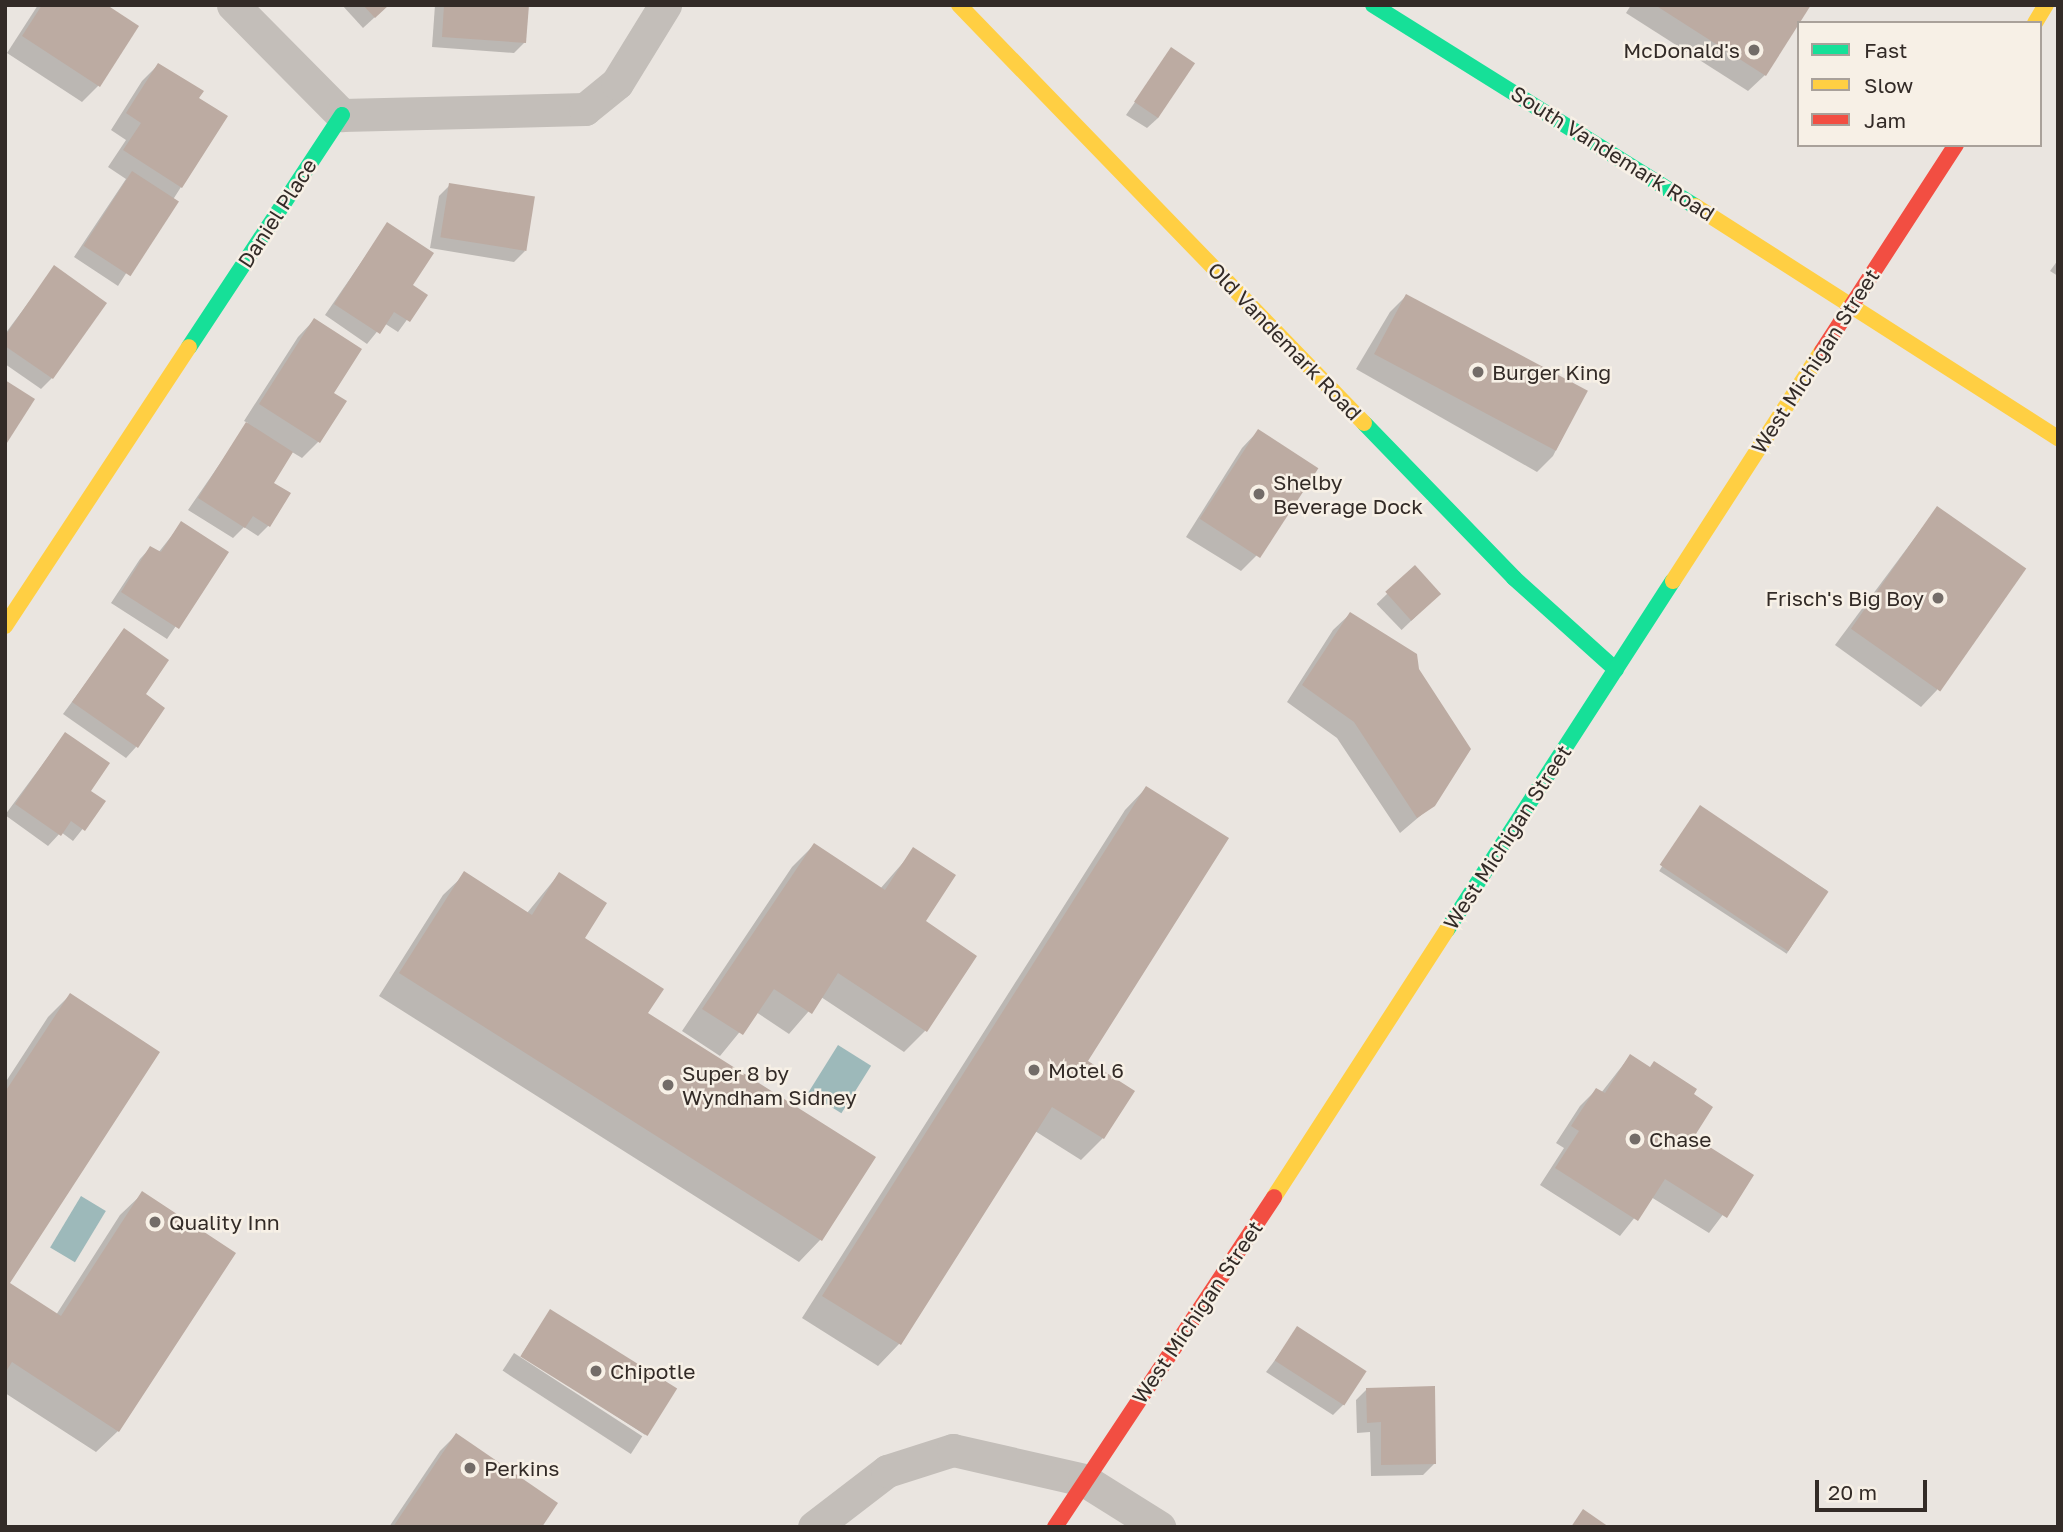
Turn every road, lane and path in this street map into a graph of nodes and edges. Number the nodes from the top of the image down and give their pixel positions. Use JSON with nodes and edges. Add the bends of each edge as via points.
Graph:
{"nodes":[{"id":1,"x":233,"y":5,"type":"edge"},
{"id":2,"x":665,"y":5,"type":"edge"},
{"id":3,"x":959,"y":5,"type":"edge"},
{"id":4,"x":1373,"y":5,"type":"edge"},
{"id":5,"x":2046,"y":5,"type":"edge"},
{"id":6,"x":2036,"y":21,"type":"edge"},
{"id":7,"x":342,"y":115,"type":"junction"},
{"id":8,"x":1955,"y":147,"type":"edge"},
{"id":9,"x":1851,"y":304,"type":"junction"},
{"id":10,"x":2058,"y":438,"type":"edge"},
{"id":11,"x":5,"y":626,"type":"edge"},
{"id":12,"x":1616,"y":670,"type":"junction"},
{"id":13,"x":1084,"y":1480,"type":"junction"},
{"id":14,"x":814,"y":1527,"type":"edge"},
{"id":15,"x":1055,"y":1527,"type":"edge"},
{"id":16,"x":1159,"y":1527,"type":"edge"}],
"edges":[{"from":1,"to":7,"type":"street"},
{"from":2,"to":7,"type":"street","via":[[617,83],[584,109]]},
{"from":3,"to":12,"type":"street","name":"Old Vandemark Road","via":[[1514,578]]},
{"from":4,"to":9,"type":"street","name":"South Vandemark Road"},
{"from":5,"to":6,"type":"street"},
{"from":7,"to":11,"type":"street","name":"Daniel Place"},
{"from":8,"to":9,"type":"street","name":"West Michigan Street"},
{"from":9,"to":10,"type":"street","name":"South Vandemark Road"},
{"from":9,"to":12,"type":"street","name":"West Michigan Street"},
{"from":12,"to":13,"type":"street","name":"West Michigan Street"},
{"from":13,"to":14,"type":"street","via":[[953,1450],[887,1471]]},
{"from":13,"to":15,"type":"street","name":"West Michigan Street"},
{"from":13,"to":16,"type":"street"}]}
